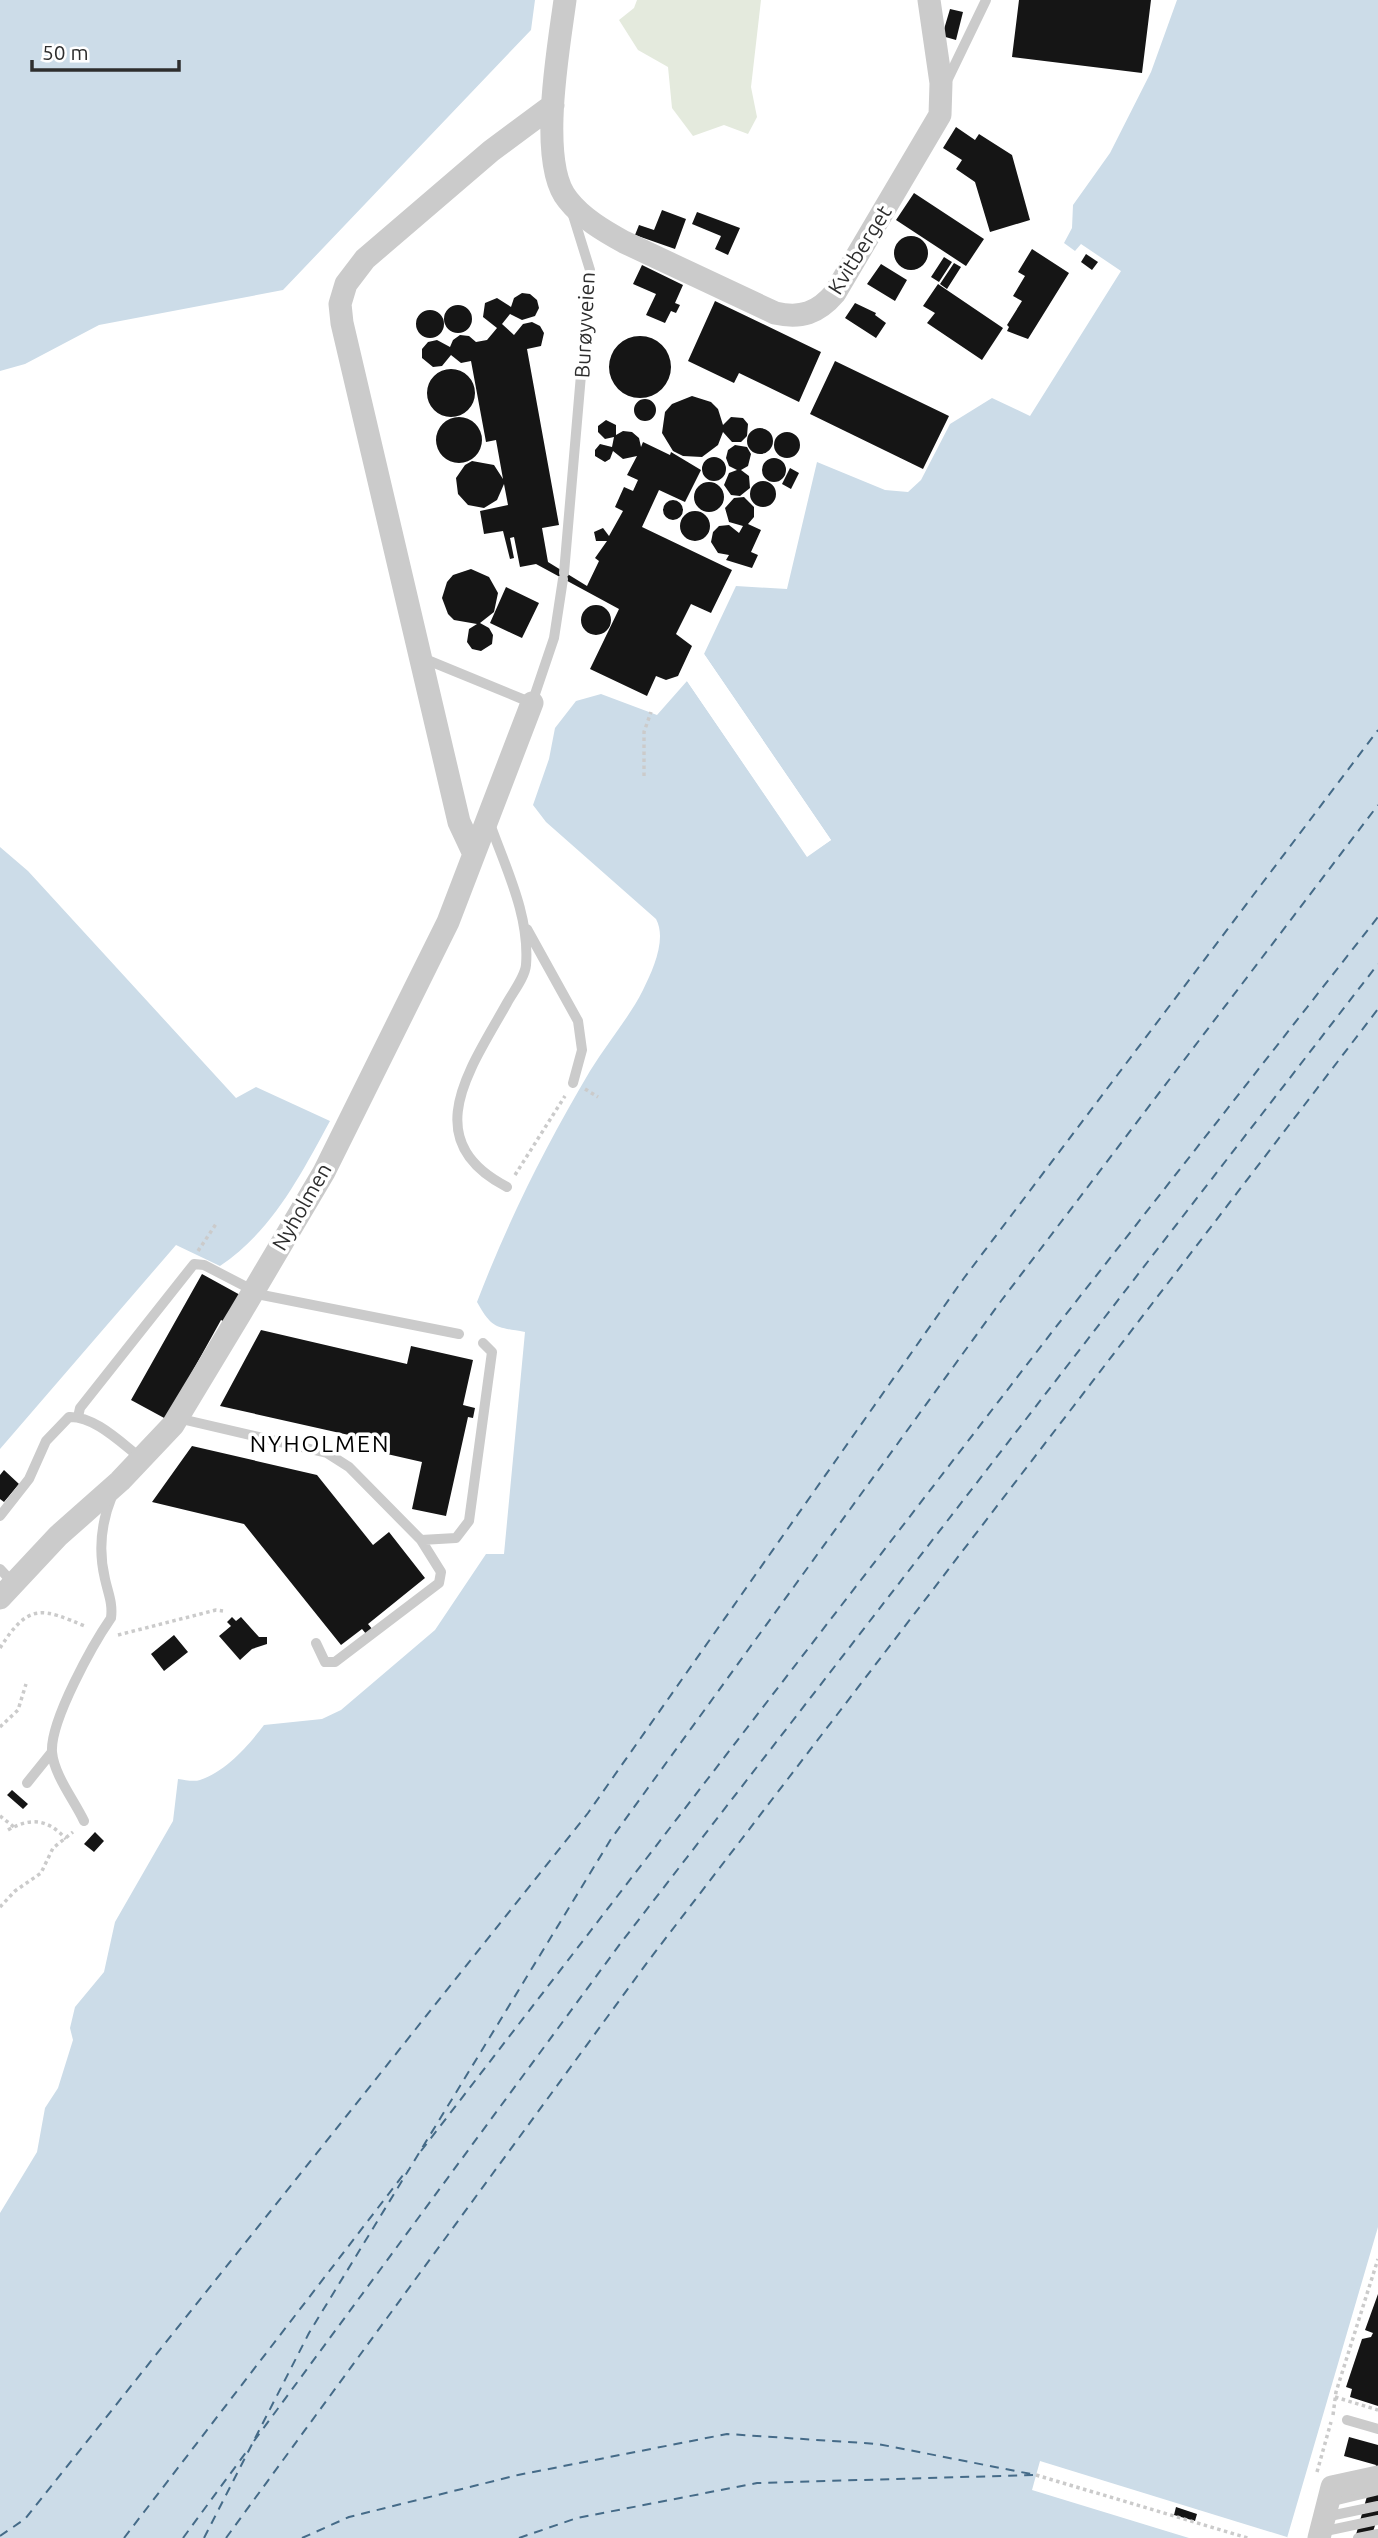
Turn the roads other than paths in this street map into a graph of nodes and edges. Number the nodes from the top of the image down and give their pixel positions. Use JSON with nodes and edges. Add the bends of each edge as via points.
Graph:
{"nodes":[{"id":1,"x":565,"y":0,"type":"edge"},
{"id":2,"x":929,"y":0,"type":"edge"},
{"id":3,"x":986,"y":0,"type":"edge"},
{"id":4,"x":942,"y":90,"type":"junction"},
{"id":5,"x":553,"y":105,"type":"junction"},
{"id":6,"x":567,"y":199,"type":"junction"},
{"id":7,"x":420,"y":657,"type":"junction"},
{"id":8,"x":532,"y":702,"type":"junction"},
{"id":9,"x":512,"y":757,"type":"joint"},
{"id":10,"x":488,"y":818,"type":"junction"},
{"id":11,"x":474,"y":854,"type":"junction"},
{"id":12,"x":526,"y":927,"type":"junction"},
{"id":13,"x":573,"y":1083,"type":"road end"},
{"id":14,"x":507,"y":1187,"type":"road end"},
{"id":15,"x":253,"y":1292,"type":"junction"},
{"id":16,"x":459,"y":1334,"type":"dead end"},
{"id":17,"x":483,"y":1343,"type":"dead end"},
{"id":18,"x":78,"y":1417,"type":"junction"},
{"id":19,"x":177,"y":1418,"type":"junction"},
{"id":20,"x":141,"y":1458,"type":"junction"},
{"id":21,"x":120,"y":1480,"type":"junction"},
{"id":22,"x":0,"y":1516,"type":"edge"},
{"id":23,"x":421,"y":1540,"type":"junction"},
{"id":24,"x":4,"y":1583,"type":"edge"},
{"id":25,"x":316,"y":1643,"type":"dead end"},
{"id":26,"x":52,"y":1752,"type":"junction"},
{"id":27,"x":27,"y":1783,"type":"dead end"},
{"id":28,"x":85,"y":1821,"type":"road end"},
{"id":29,"x":1347,"y":2420,"type":"dead end"},
{"id":30,"x":1378,"y":2430,"type":"edge"},
{"id":31,"x":1378,"y":2477,"type":"edge"},
{"id":32,"x":1378,"y":2490,"type":"edge"},
{"id":33,"x":1378,"y":2506,"type":"edge"},
{"id":34,"x":1378,"y":2520,"type":"edge"},
{"id":35,"x":1323,"y":2522,"type":"edge"},
{"id":36,"x":1378,"y":2534,"type":"edge"},
{"id":37,"x":1359,"y":2538,"type":"edge"}],
"edges":[{"from":1,"to":5,"type":"street","name":"Burøyveien"},
{"from":2,"to":4,"type":"street","name":"Kvitberget"},
{"from":3,"to":4,"type":"lane"},
{"from":4,"to":6,"type":"street","name":"Kvitberget","via":[[940,116],[842,281],[824,306],[808,314],[775,313],[624,242],[602,230]]},
{"from":5,"to":6,"type":"street","name":"Burøyveien","via":[[553,163]]},
{"from":5,"to":7,"type":"street","via":[[491,151],[365,259],[346,284],[340,304]]},
{"from":6,"to":8,"type":"lane","name":"Burøyveien","via":[[590,270],[563,576],[554,638]]},
{"from":7,"to":8,"type":"lane"},
{"from":7,"to":11,"type":"street","via":[[459,822]]},
{"from":8,"to":9,"type":"street","name":"Burøyveien"},
{"from":9,"to":10,"type":"street","name":"Nyholmen"},
{"from":10,"to":11,"type":"street","name":"Nyholmen"},
{"from":10,"to":12,"type":"lane"},
{"from":11,"to":15,"type":"street","name":"Nyholmen","via":[[448,922],[330,1160]]},
{"from":12,"to":13,"type":"lane","via":[[578,1021],[582,1050]]},
{"from":12,"to":14,"type":"lane","via":[[526,968],[486,1040],[455,1110],[459,1143],[472,1161]]},
{"from":15,"to":16,"type":"lane"},
{"from":15,"to":18,"type":"lane","via":[[194,1264],[80,1408]]},
{"from":15,"to":19,"type":"street","name":"Nyholmen"},
{"from":17,"to":23,"type":"lane","via":[[492,1352],[469,1521],[456,1538]]},
{"from":18,"to":20,"type":"lane"},
{"from":18,"to":22,"type":"lane","via":[[69,1417],[46,1441],[29,1479]]},
{"from":19,"to":20,"type":"street","name":"Nyholmen"},
{"from":19,"to":23,"type":"lane","via":[[327,1453],[349,1467]]},
{"from":20,"to":21,"type":"street","name":"Nyholmen"},
{"from":21,"to":24,"type":"street","name":"Nyholmen"},
{"from":21,"to":26,"type":"lane","via":[[103,1521],[101,1560],[111,1618],[66,1701]]},
{"from":23,"to":25,"type":"lane","via":[[441,1572],[439,1583],[335,1662],[325,1662]]},
{"from":26,"to":27,"type":"lane"},
{"from":26,"to":28,"type":"lane"},
{"from":29,"to":30,"type":"lane"},
{"from":31,"to":35,"type":"street","via":[[1332,2487]]},
{"from":32,"to":35,"type":"lane"},
{"from":33,"to":35,"type":"lane"},
{"from":34,"to":35,"type":"lane"},
{"from":36,"to":37,"type":"lane"}]}
